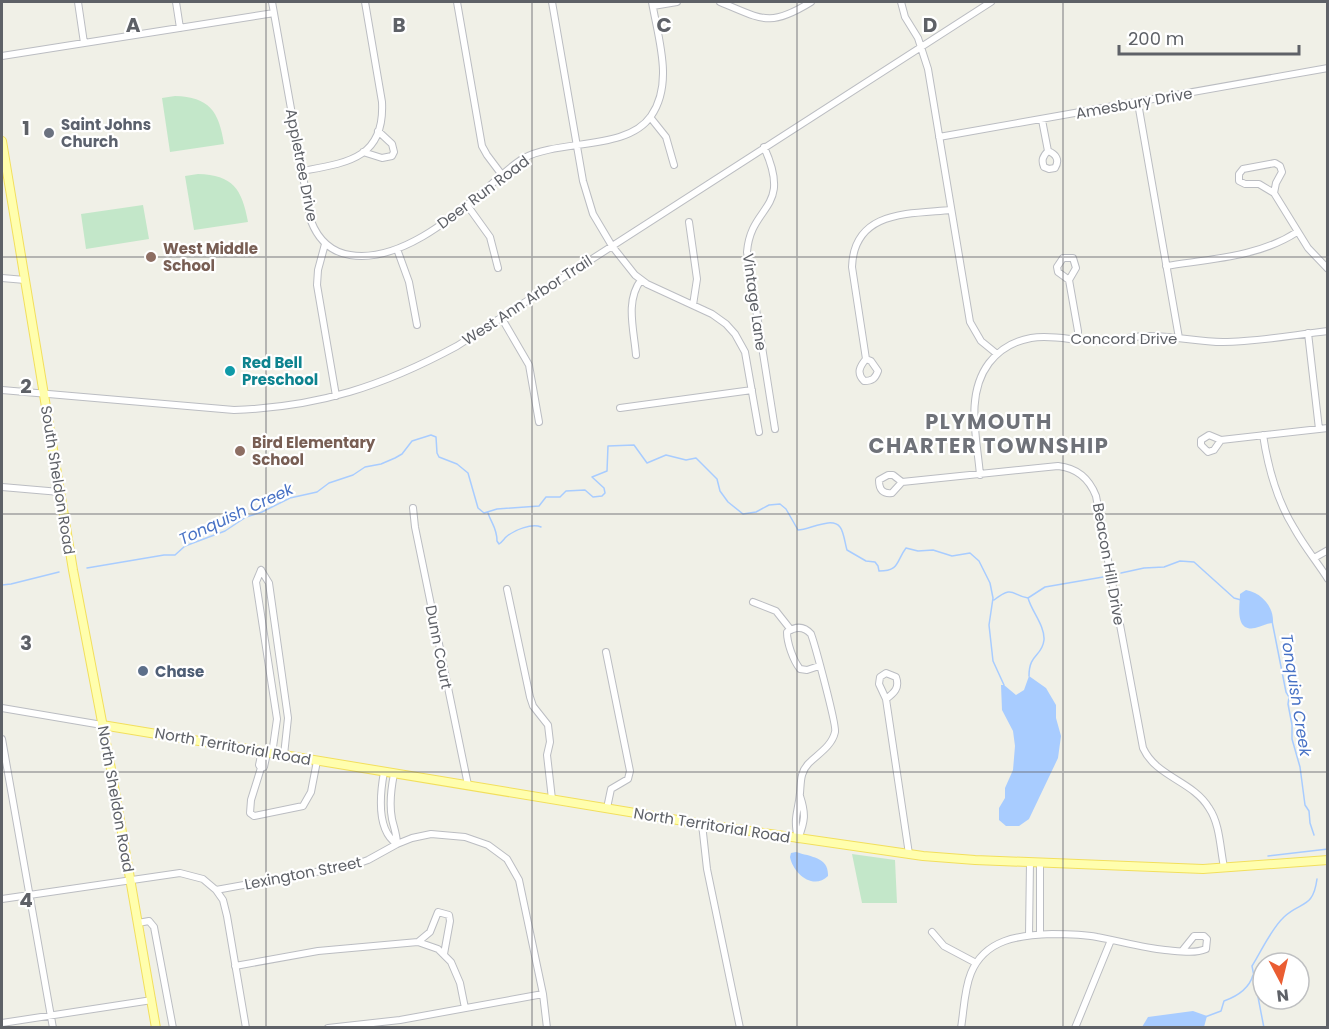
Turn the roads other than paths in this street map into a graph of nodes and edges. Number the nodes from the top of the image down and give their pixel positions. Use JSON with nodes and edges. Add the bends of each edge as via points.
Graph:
{"nodes":[{"id":1,"x":78,"y":2,"type":"edge"},
{"id":2,"x":176,"y":2,"type":"edge"},
{"id":3,"x":272,"y":2,"type":"edge"},
{"id":4,"x":365,"y":2,"type":"edge"},
{"id":5,"x":457,"y":2,"type":"edge"},
{"id":6,"x":552,"y":2,"type":"edge"},
{"id":7,"x":677,"y":2,"type":"edge"},
{"id":8,"x":720,"y":2,"type":"edge"},
{"id":9,"x":811,"y":2,"type":"edge"},
{"id":10,"x":901,"y":2,"type":"edge"},
{"id":11,"x":991,"y":2,"type":"edge"},
{"id":12,"x":652,"y":4,"type":"edge"},
{"id":13,"x":274,"y":13,"type":"junction"},
{"id":14,"x":180,"y":28,"type":"junction"},
{"id":15,"x":84,"y":43,"type":"junction"},
{"id":16,"x":921,"y":47,"type":"junction"},
{"id":17,"x":2,"y":56,"type":"edge"},
{"id":18,"x":1328,"y":68,"type":"edge"},
{"id":19,"x":1138,"y":103,"type":"junction"},
{"id":20,"x":651,"y":117,"type":"junction"},
{"id":21,"x":1042,"y":120,"type":"junction"},
{"id":22,"x":378,"y":131,"type":"junction"},
{"id":23,"x":939,"y":136,"type":"junction"},
{"id":24,"x":2,"y":141,"type":"edge"},
{"id":25,"x":576,"y":144,"type":"junction"},
{"id":26,"x":764,"y":147,"type":"junction"},
{"id":27,"x":1048,"y":151,"type":"dead end"},
{"id":28,"x":363,"y":152,"type":"junction"},
{"id":29,"x":674,"y":165,"type":"dead end"},
{"id":30,"x":302,"y":171,"type":"junction"},
{"id":31,"x":502,"y":175,"type":"junction"},
{"id":32,"x":1274,"y":193,"type":"junction"},
{"id":33,"x":467,"y":205,"type":"junction"},
{"id":34,"x":951,"y":210,"type":"junction"},
{"id":35,"x":689,"y":222,"type":"dead end"},
{"id":36,"x":1297,"y":232,"type":"junction"},
{"id":37,"x":325,"y":244,"type":"junction"},
{"id":38,"x":612,"y":246,"type":"junction"},
{"id":39,"x":397,"y":249,"type":"junction"},
{"id":40,"x":1166,"y":266,"type":"junction"},
{"id":41,"x":498,"y":268,"type":"dead end"},
{"id":42,"x":1328,"y":269,"type":"edge"},
{"id":43,"x":2,"y":278,"type":"edge"},
{"id":44,"x":25,"y":280,"type":"junction"},
{"id":45,"x":641,"y":280,"type":"junction"},
{"id":46,"x":1069,"y":280,"type":"dead end"},
{"id":47,"x":693,"y":305,"type":"junction"},
{"id":48,"x":501,"y":318,"type":"junction"},
{"id":49,"x":417,"y":325,"type":"dead end"},
{"id":50,"x":1328,"y":331,"type":"edge"},
{"id":51,"x":1308,"y":333,"type":"junction"},
{"id":52,"x":1179,"y":338,"type":"junction"},
{"id":53,"x":1078,"y":341,"type":"junction"},
{"id":54,"x":997,"y":354,"type":"junction"},
{"id":55,"x":636,"y":355,"type":"dead end"},
{"id":56,"x":866,"y":359,"type":"dead end"},
{"id":57,"x":2,"y":390,"type":"edge"},
{"id":58,"x":752,"y":390,"type":"junction"},
{"id":59,"x":44,"y":394,"type":"junction"},
{"id":60,"x":336,"y":396,"type":"junction"},
{"id":61,"x":620,"y":408,"type":"dead end"},
{"id":62,"x":539,"y":422,"type":"dead end"},
{"id":63,"x":1328,"y":428,"type":"edge"},
{"id":64,"x":775,"y":429,"type":"dead end"},
{"id":65,"x":1318,"y":429,"type":"junction"},
{"id":66,"x":759,"y":432,"type":"dead end"},
{"id":67,"x":1263,"y":435,"type":"junction"},
{"id":68,"x":1221,"y":440,"type":"dead end"},
{"id":69,"x":980,"y":475,"type":"junction"},
{"id":70,"x":902,"y":482,"type":"dead end"},
{"id":71,"x":2,"y":487,"type":"edge"},
{"id":72,"x":60,"y":492,"type":"junction"},
{"id":73,"x":413,"y":508,"type":"dead end"},
{"id":74,"x":1328,"y":550,"type":"edge"},
{"id":75,"x":1314,"y":558,"type":"junction"},
{"id":76,"x":73,"y":570,"type":"joint"},
{"id":77,"x":1328,"y":579,"type":"edge"},
{"id":78,"x":507,"y":589,"type":"dead end"},
{"id":79,"x":753,"y":602,"type":"dead end"},
{"id":80,"x":791,"y":630,"type":"junction"},
{"id":81,"x":606,"y":652,"type":"dead end"},
{"id":82,"x":279,"y":656,"type":"junction"},
{"id":83,"x":268,"y":657,"type":"junction"},
{"id":84,"x":819,"y":666,"type":"junction"},
{"id":85,"x":886,"y":699,"type":"dead end"},
{"id":86,"x":285,"y":701,"type":"junction"},
{"id":87,"x":275,"y":702,"type":"junction"},
{"id":88,"x":2,"y":708,"type":"edge"},
{"id":89,"x":102,"y":725,"type":"junction"},
{"id":90,"x":2,"y":739,"type":"edge"},
{"id":91,"x":267,"y":752,"type":"junction"},
{"id":92,"x":284,"y":755,"type":"junction"},
{"id":93,"x":317,"y":761,"type":"junction"},
{"id":94,"x":384,"y":772,"type":"junction"},
{"id":95,"x":394,"y":774,"type":"junction"},
{"id":96,"x":468,"y":786,"type":"junction"},
{"id":97,"x":552,"y":800,"type":"junction"},
{"id":98,"x":607,"y":808,"type":"junction"},
{"id":99,"x":702,"y":824,"type":"junction"},
{"id":100,"x":798,"y":839,"type":"junction"},
{"id":101,"x":397,"y":844,"type":"junction"},
{"id":102,"x":909,"y":854,"type":"junction"},
{"id":103,"x":1328,"y":860,"type":"edge"},
{"id":104,"x":1030,"y":862,"type":"junction"},
{"id":105,"x":1040,"y":862,"type":"junction"},
{"id":106,"x":1224,"y":867,"type":"junction"},
{"id":107,"x":130,"y":880,"type":"junction"},
{"id":108,"x":216,"y":890,"type":"junction"},
{"id":109,"x":30,"y":894,"type":"junction"},
{"id":110,"x":2,"y":899,"type":"edge"},
{"id":111,"x":138,"y":922,"type":"junction"},
{"id":112,"x":932,"y":932,"type":"dead end"},
{"id":113,"x":1040,"y":934,"type":"junction"},
{"id":114,"x":1029,"y":935,"type":"junction"},
{"id":115,"x":1111,"y":940,"type":"junction"},
{"id":116,"x":418,"y":942,"type":"junction"},
{"id":117,"x":1182,"y":951,"type":"dead end"},
{"id":118,"x":444,"y":954,"type":"junction"},
{"id":119,"x":976,"y":963,"type":"junction"},
{"id":120,"x":235,"y":966,"type":"junction"},
{"id":121,"x":543,"y":994,"type":"junction"},
{"id":122,"x":152,"y":1000,"type":"junction"},
{"id":123,"x":465,"y":1008,"type":"junction"},
{"id":124,"x":51,"y":1016,"type":"junction"},
{"id":125,"x":2,"y":1023,"type":"edge"},
{"id":126,"x":53,"y":1028,"type":"edge"},
{"id":127,"x":156,"y":1028,"type":"edge"},
{"id":128,"x":173,"y":1028,"type":"edge"},
{"id":129,"x":246,"y":1028,"type":"edge"},
{"id":130,"x":328,"y":1028,"type":"edge"},
{"id":131,"x":548,"y":1028,"type":"edge"},
{"id":132,"x":740,"y":1028,"type":"edge"},
{"id":133,"x":961,"y":1028,"type":"edge"},
{"id":134,"x":1075,"y":1028,"type":"edge"}],
"edges":[{"from":1,"to":15,"type":"street"},
{"from":2,"to":14,"type":"street"},
{"from":3,"to":13,"type":"street","name":"Appletree Drive"},
{"from":4,"to":22,"type":"street","via":[[382,102]]},
{"from":5,"to":31,"type":"street","via":[[479,134],[487,155]]},
{"from":6,"to":25,"type":"street"},
{"from":7,"to":12,"type":"street"},
{"from":8,"to":9,"type":"street","via":[[767,19],[784,17]]},
{"from":10,"to":16,"type":"street"},
{"from":11,"to":16,"type":"street","name":"West Ann Arbor Trail"},
{"from":12,"to":20,"type":"street","via":[[663,80]]},
{"from":13,"to":14,"type":"street"},
{"from":13,"to":30,"type":"street","name":"Appletree Drive"},
{"from":14,"to":15,"type":"street"},
{"from":15,"to":17,"type":"street"},
{"from":16,"to":23,"type":"street"},
{"from":16,"to":26,"type":"street","name":"West Ann Arbor Trail"},
{"from":18,"to":19,"type":"street","name":"Amesbury Drive"},
{"from":19,"to":21,"type":"street","name":"Amesbury Drive"},
{"from":19,"to":40,"type":"street"},
{"from":20,"to":25,"type":"street","name":"Deer Run Road","via":[[624,135]]},
{"from":20,"to":29,"type":"street","via":[[666,137]]},
{"from":21,"to":23,"type":"street","name":"Amesbury Drive"},
{"from":21,"to":27,"type":"street"},
{"from":22,"to":28,"type":"street"},
{"from":22,"to":28,"type":"street","via":[[392,144],[392,156],[382,158]]},
{"from":23,"to":34,"type":"street"},
{"from":24,"to":44,"type":"main road","name":"South Sheldon Road"},
{"from":25,"to":31,"type":"street","name":"Deer Run Road","via":[[535,153]]},
{"from":25,"to":38,"type":"street","via":[[589,202]]},
{"from":26,"to":38,"type":"street","name":"West Ann Arbor Trail"},
{"from":26,"to":64,"type":"street","name":"Vintage Lane","via":[[774,171],[775,188],[748,240],[747,252]]},
{"from":28,"to":30,"type":"street","via":[[341,164]]},
{"from":30,"to":37,"type":"street","name":"Appletree Drive","via":[[311,222]]},
{"from":31,"to":33,"type":"street","name":"Deer Run Road"},
{"from":32,"to":32,"type":"street","via":[[1281,172],[1275,163],[1243,169],[1239,174],[1239,181],[1259,184]]},
{"from":32,"to":36,"type":"street"},
{"from":33,"to":39,"type":"street","name":"Deer Run Road"},
{"from":33,"to":41,"type":"street","via":[[490,237]]},
{"from":34,"to":54,"type":"street","via":[[970,322],[981,341]]},
{"from":34,"to":56,"type":"street","via":[[888,217],[860,239],[852,267]]},
{"from":35,"to":47,"type":"street","via":[[697,279]]},
{"from":36,"to":40,"type":"street","via":[[1257,250]]},
{"from":36,"to":42,"type":"street"},
{"from":37,"to":39,"type":"street","name":"Deer Run Road","via":[[356,256]]},
{"from":37,"to":60,"type":"street","via":[[317,285]]},
{"from":38,"to":45,"type":"street"},
{"from":38,"to":48,"type":"street","name":"West Ann Arbor Trail"},
{"from":39,"to":49,"type":"street","via":[[409,282]]},
{"from":40,"to":52,"type":"street"},
{"from":43,"to":44,"type":"street"},
{"from":44,"to":59,"type":"main road","name":"South Sheldon Road"},
{"from":45,"to":47,"type":"street"},
{"from":45,"to":55,"type":"street","via":[[634,290],[632,304]]},
{"from":46,"to":53,"type":"street"},
{"from":47,"to":58,"type":"street","via":[[719,318],[735,334],[745,352]]},
{"from":48,"to":60,"type":"street","name":"West Ann Arbor Trail","via":[[411,370]]},
{"from":48,"to":62,"type":"street","via":[[530,365]]},
{"from":50,"to":51,"type":"street","name":"Concord Drive"},
{"from":51,"to":52,"type":"street","name":"Concord Drive","via":[[1224,342]]},
{"from":51,"to":65,"type":"street"},
{"from":52,"to":53,"type":"street","name":"Concord Drive","via":[[1145,336]]},
{"from":53,"to":54,"type":"street","name":"Concord Drive","via":[[1030,338]]},
{"from":54,"to":69,"type":"street","via":[[982,374],[975,397]]},
{"from":57,"to":59,"type":"street","name":"West Ann Arbor Trail"},
{"from":58,"to":61,"type":"street"},
{"from":58,"to":66,"type":"street"},
{"from":59,"to":60,"type":"street","name":"West Ann Arbor Trail","via":[[234,410],[288,407]]},
{"from":59,"to":72,"type":"main road","name":"South Sheldon Road"},
{"from":63,"to":65,"type":"street"},
{"from":65,"to":67,"type":"street"},
{"from":67,"to":68,"type":"street"},
{"from":67,"to":75,"type":"street","via":[[1279,499]]},
{"from":69,"to":70,"type":"street","name":"Beacon Hill Drive"},
{"from":69,"to":106,"type":"street","name":"Beacon Hill Drive","via":[[1064,467],[1077,471],[1090,484],[1096,496],[1143,748],[1155,765],[1208,806]]},
{"from":71,"to":72,"type":"street"},
{"from":72,"to":76,"type":"main road","name":"South Sheldon Road"},
{"from":73,"to":96,"type":"street","name":"Dunn Court"},
{"from":74,"to":75,"type":"street"},
{"from":75,"to":77,"type":"street"},
{"from":76,"to":89,"type":"main road","name":"North Sheldon Road"},
{"from":78,"to":97,"type":"street","via":[[530,697],[548,724]]},
{"from":79,"to":80,"type":"street","via":[[776,611]]},
{"from":80,"to":84,"type":"street","via":[[799,627],[811,634]]},
{"from":80,"to":84,"type":"street","via":[[787,637],[796,664],[807,670]]},
{"from":81,"to":98,"type":"street","via":[[630,771],[628,779],[611,789]]},
{"from":82,"to":83,"type":"street"},
{"from":82,"to":83,"type":"street","via":[[269,583],[261,570],[256,582]]},
{"from":82,"to":86,"type":"street"},
{"from":83,"to":87,"type":"street"},
{"from":84,"to":100,"type":"street","via":[[837,728],[831,743],[801,778],[795,810]]},
{"from":85,"to":102,"type":"street"},
{"from":86,"to":87,"type":"street"},
{"from":86,"to":92,"type":"street","via":[[288,718]]},
{"from":87,"to":91,"type":"street","via":[[277,719]]},
{"from":88,"to":89,"type":"street"},
{"from":89,"to":91,"type":"main road","name":"North Territorial Road"},
{"from":89,"to":107,"type":"main road","name":"North Sheldon Road"},
{"from":90,"to":109,"type":"street"},
{"from":91,"to":92,"type":"main road","name":"North Territorial Road"},
{"from":91,"to":93,"type":"street","via":[[251,800],[250,813],[254,816],[303,806],[312,792]]},
{"from":92,"to":93,"type":"main road","name":"North Territorial Road"},
{"from":93,"to":94,"type":"main road","name":"North Territorial Road"},
{"from":94,"to":95,"type":"main road","name":"North Territorial Road"},
{"from":94,"to":101,"type":"street","via":[[381,813],[389,838]]},
{"from":95,"to":96,"type":"main road","name":"North Territorial Road"},
{"from":95,"to":101,"type":"street","via":[[390,801]]},
{"from":96,"to":97,"type":"main road","name":"North Territorial Road"},
{"from":97,"to":98,"type":"main road","name":"North Territorial Road"},
{"from":98,"to":99,"type":"main road","name":"North Territorial Road"},
{"from":99,"to":100,"type":"main road","name":"North Territorial Road"},
{"from":99,"to":132,"type":"street","via":[[707,868]]},
{"from":100,"to":102,"type":"main road","name":"North Territorial Road"},
{"from":101,"to":108,"type":"street","name":"Lexington Street","via":[[354,865]]},
{"from":101,"to":121,"type":"street","name":"Lexington Street","via":[[431,834],[465,837],[489,845],[507,859],[519,880]]},
{"from":102,"to":104,"type":"main road","name":"North Territorial Road"},
{"from":103,"to":106,"type":"main road","name":"North Territorial Road"},
{"from":104,"to":105,"type":"main road","name":"North Territorial Road"},
{"from":104,"to":114,"type":"street"},
{"from":105,"to":106,"type":"main road","name":"North Territorial Road"},
{"from":105,"to":113,"type":"street"},
{"from":107,"to":108,"type":"street","via":[[185,873]]},
{"from":107,"to":109,"type":"street"},
{"from":107,"to":111,"type":"main road","name":"North Sheldon Road"},
{"from":108,"to":120,"type":"street","via":[[223,900]]},
{"from":109,"to":110,"type":"street"},
{"from":109,"to":124,"type":"street"},
{"from":111,"to":122,"type":"main road","name":"North Sheldon Road"},
{"from":111,"to":128,"type":"street","via":[[149,921],[154,927]]},
{"from":112,"to":119,"type":"street","via":[[944,946]]},
{"from":113,"to":114,"type":"street"},
{"from":113,"to":115,"type":"street"},
{"from":114,"to":119,"type":"street","via":[[999,942]]},
{"from":115,"to":117,"type":"street","via":[[1143,948]]},
{"from":115,"to":134,"type":"street"},
{"from":116,"to":118,"type":"street"},
{"from":116,"to":118,"type":"street","via":[[430,932],[438,912],[444,912],[450,921]]},
{"from":116,"to":120,"type":"street","via":[[318,951]]},
{"from":118,"to":123,"type":"street","via":[[457,973]]},
{"from":119,"to":133,"type":"street","via":[[967,985]]},
{"from":120,"to":129,"type":"street"},
{"from":121,"to":123,"type":"street"},
{"from":121,"to":131,"type":"street"},
{"from":122,"to":124,"type":"street"},
{"from":122,"to":127,"type":"main road","name":"North Sheldon Road"},
{"from":123,"to":130,"type":"street"},
{"from":124,"to":125,"type":"street"},
{"from":124,"to":126,"type":"street"}]}
